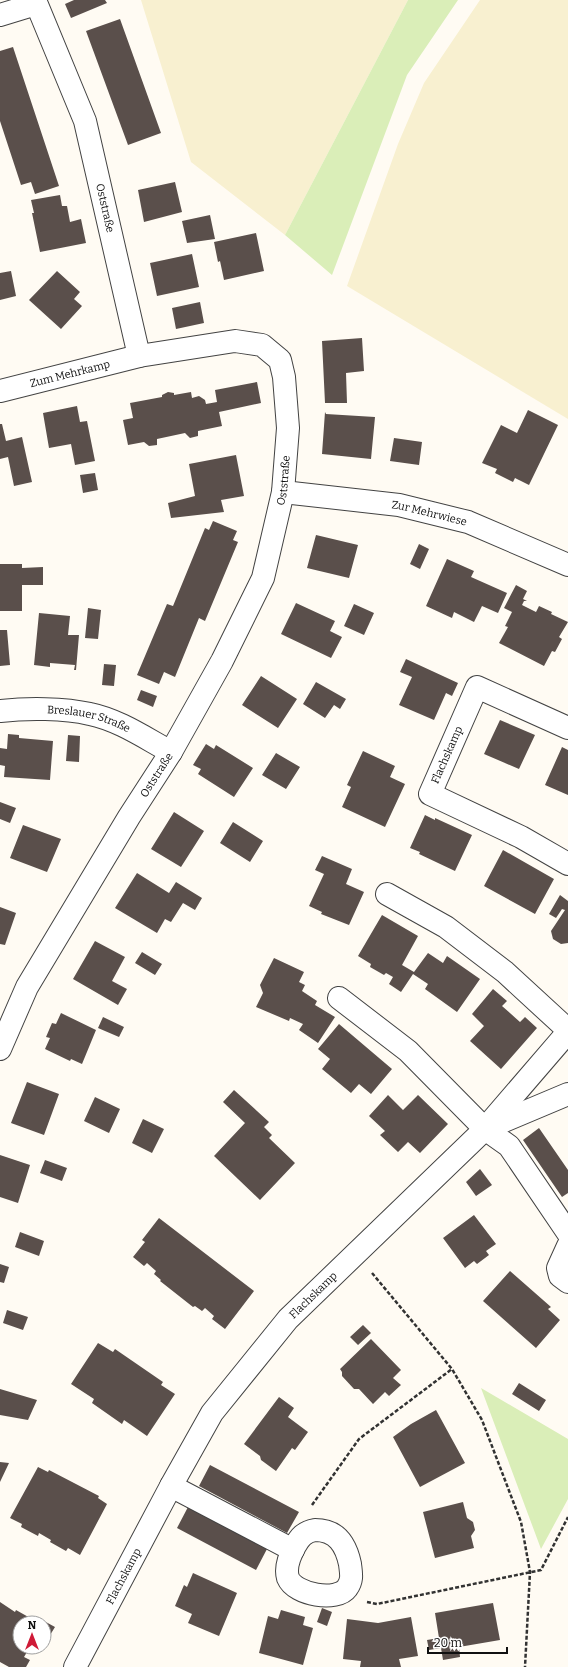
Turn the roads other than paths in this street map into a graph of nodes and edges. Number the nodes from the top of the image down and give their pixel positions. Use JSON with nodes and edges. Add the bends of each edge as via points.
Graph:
{"nodes":[{"id":1,"x":36,"y":2,"type":"edge"},
{"id":2,"x":0,"y":14,"type":"edge"},
{"id":3,"x":139,"y":356,"type":"junction"},
{"id":4,"x":0,"y":391,"type":"edge"},
{"id":5,"x":283,"y":492,"type":"junction"},
{"id":6,"x":568,"y":565,"type":"edge"},
{"id":7,"x":0,"y":711,"type":"edge"},
{"id":8,"x":568,"y":728,"type":"edge"},
{"id":9,"x":171,"y":752,"type":"junction"},
{"id":10,"x":568,"y":864,"type":"edge"},
{"id":11,"x":387,"y":894,"type":"dead end"},
{"id":12,"x":339,"y":998,"type":"dead end"},
{"id":13,"x":568,"y":1031,"type":"edge"},
{"id":14,"x":0,"y":1049,"type":"edge"},
{"id":15,"x":568,"y":1094,"type":"edge"},
{"id":16,"x":485,"y":1129,"type":"junction"},
{"id":17,"x":568,"y":1233,"type":"edge"},
{"id":18,"x":568,"y":1246,"type":"edge"},
{"id":19,"x":568,"y":1282,"type":"edge"},
{"id":20,"x":171,"y":1486,"type":"junction"},
{"id":21,"x":293,"y":1550,"type":"junction"},
{"id":22,"x":75,"y":1667,"type":"edge"}],
"edges":[{"from":1,"to":2,"type":"street"},
{"from":1,"to":3,"type":"street","name":"Oststraße","via":[[85,121]]},
{"from":3,"to":4,"type":"street","name":"Zum Mehrkamp"},
{"from":3,"to":5,"type":"street","name":"Oststraße","via":[[235,340],[262,344],[280,360],[288,428]]},
{"from":5,"to":6,"type":"street","name":"Zur Mehrwiese","via":[[399,505],[468,522]]},
{"from":5,"to":9,"type":"street","name":"Oststraße","via":[[263,578],[222,661]]},
{"from":7,"to":9,"type":"street","name":"Breslauer Straße","via":[[52,710],[90,714],[126,727]]},
{"from":8,"to":10,"type":"street","name":"Flachskamp","via":[[477,687],[430,794],[521,837]]},
{"from":9,"to":14,"type":"street","name":"Oststraße","via":[[27,987]]},
{"from":11,"to":13,"type":"street","via":[[446,927],[505,972]]},
{"from":12,"to":16,"type":"street","via":[[408,1051]]},
{"from":13,"to":16,"type":"street","name":"Flachskamp"},
{"from":15,"to":16,"type":"street","name":"Flachskamp"},
{"from":16,"to":17,"type":"street","via":[[509,1146]]},
{"from":16,"to":20,"type":"street","name":"Flachskamp","via":[[288,1319],[212,1413]]},
{"from":18,"to":19,"type":"street","via":[[558,1268],[560,1276]]},
{"from":20,"to":21,"type":"street"},
{"from":20,"to":22,"type":"street","name":"Flachskamp"},
{"from":21,"to":21,"type":"street","via":[[300,1537],[307,1532],[323,1530],[332,1533],[345,1546],[352,1576],[350,1584],[344,1592],[334,1596],[314,1594],[296,1588],[289,1579],[287,1566]]}]}
